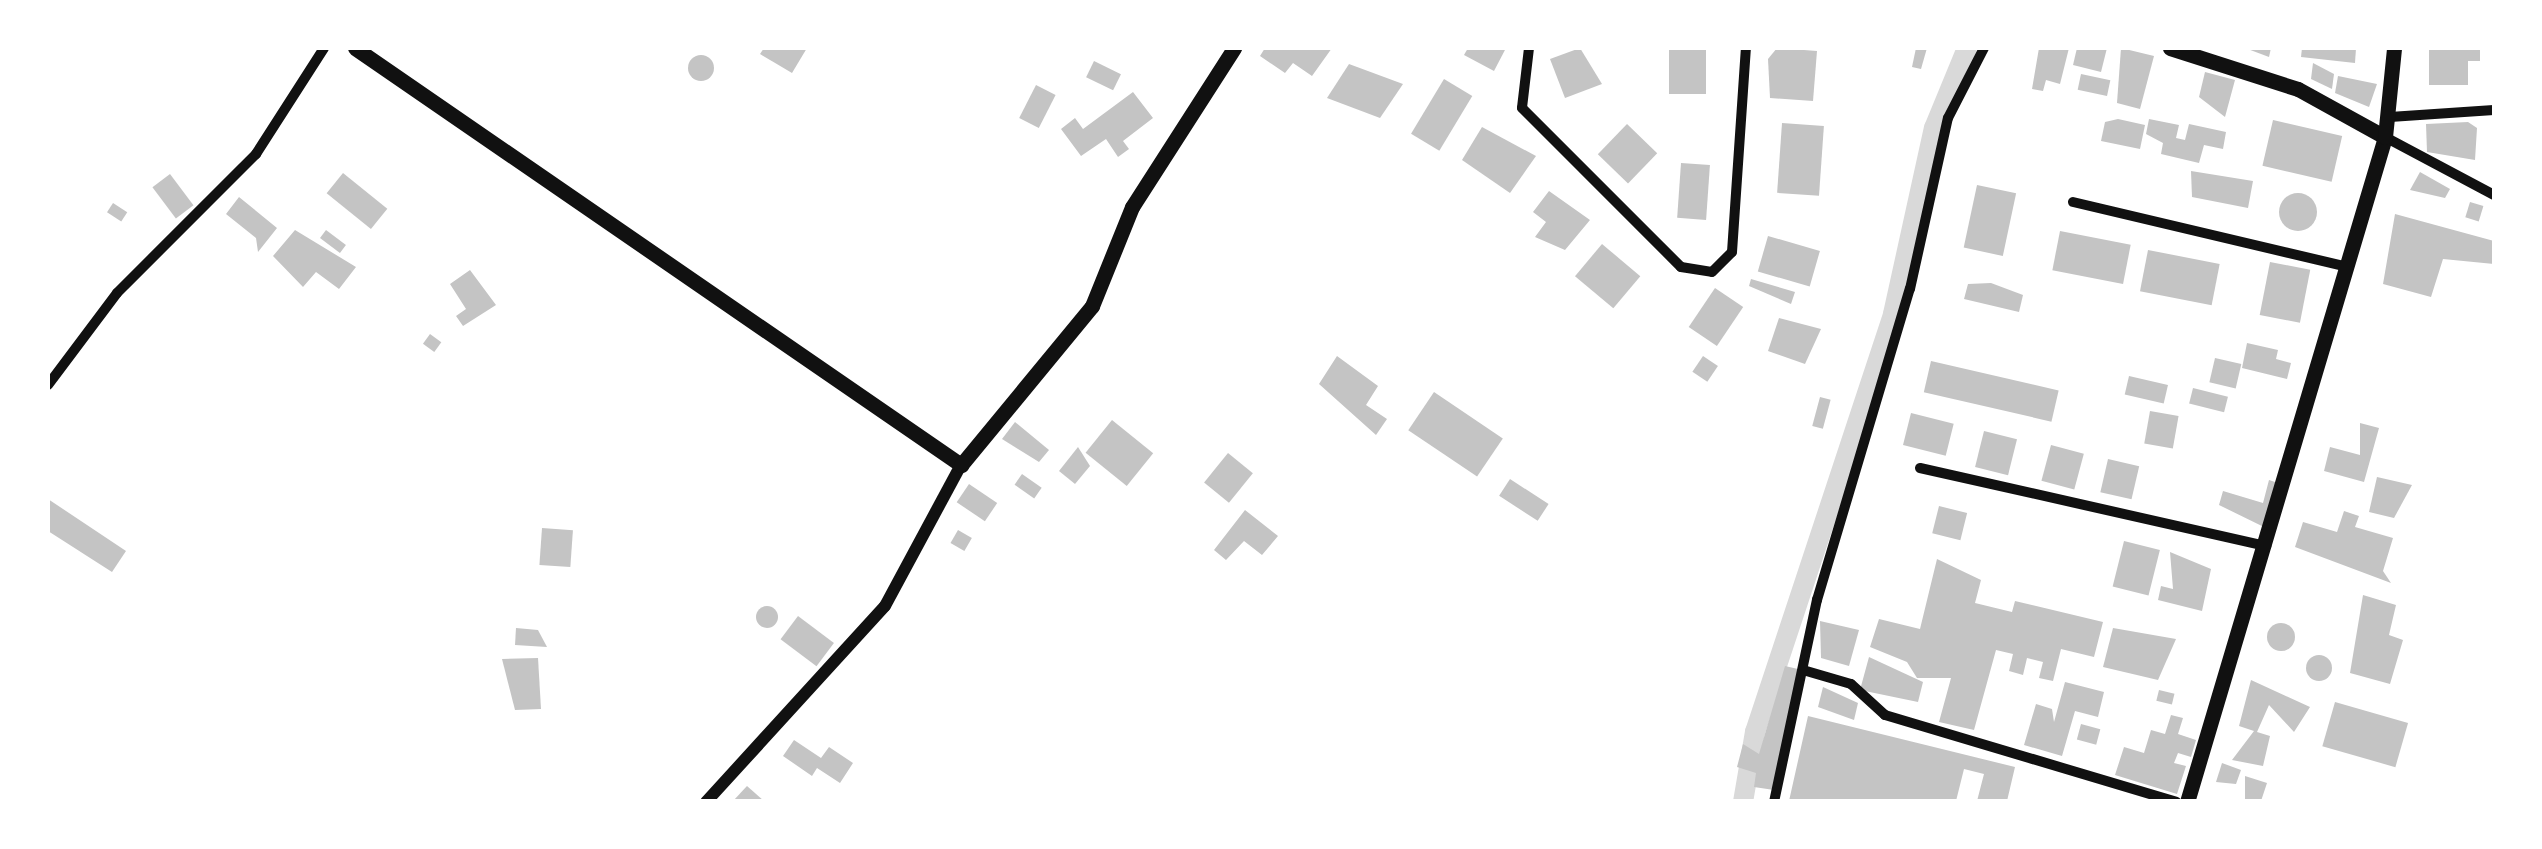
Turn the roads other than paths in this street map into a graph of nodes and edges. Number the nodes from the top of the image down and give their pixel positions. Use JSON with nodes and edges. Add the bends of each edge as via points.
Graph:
{"nodes":[{"id":1,"x":324,"y":48,"type":"edge"},
{"id":2,"x":355,"y":48,"type":"edge"},
{"id":3,"x":1234,"y":48,"type":"edge"},
{"id":4,"x":1529,"y":48,"type":"edge"},
{"id":5,"x":1746,"y":48,"type":"edge"},
{"id":6,"x":1984,"y":48,"type":"edge"},
{"id":7,"x":2170,"y":48,"type":"edge"},
{"id":8,"x":2394,"y":48,"type":"edge"},
{"id":9,"x":2494,"y":110,"type":"edge"},
{"id":10,"x":2390,"y":117,"type":"junction"},
{"id":11,"x":2385,"y":137,"type":"junction"},
{"id":12,"x":2494,"y":195,"type":"edge"},
{"id":13,"x":2073,"y":202,"type":"dead end"},
{"id":14,"x":2347,"y":267,"type":"junction"},
{"id":15,"x":48,"y":385,"type":"edge"},
{"id":16,"x":961,"y":465,"type":"junction"},
{"id":17,"x":1920,"y":468,"type":"dead end"},
{"id":18,"x":2266,"y":546,"type":"junction"},
{"id":19,"x":1804,"y":670,"type":"junction"},
{"id":20,"x":706,"y":802,"type":"edge"},
{"id":21,"x":1774,"y":802,"type":"edge"},
{"id":22,"x":2176,"y":802,"type":"edge"},
{"id":23,"x":2187,"y":802,"type":"edge"}],
"edges":[{"from":1,"to":15,"type":"street","via":[[256,154],[117,293]]},
{"from":2,"to":16,"type":"main road"},
{"from":3,"to":16,"type":"main road","via":[[1132,207],[1092,306]]},
{"from":4,"to":5,"type":"street","via":[[1522,108],[1681,267],[1712,272],[1732,252]]},
{"from":6,"to":19,"type":"street","via":[[1948,118]]},
{"from":7,"to":11,"type":"main road","via":[[2298,89]]},
{"from":8,"to":10,"type":"main road"},
{"from":9,"to":10,"type":"street"},
{"from":10,"to":11,"type":"main road"},
{"from":11,"to":12,"type":"street"},
{"from":11,"to":14,"type":"main road"},
{"from":13,"to":14,"type":"street"},
{"from":14,"to":18,"type":"main road"},
{"from":16,"to":20,"type":"street","via":[[885,606]]},
{"from":17,"to":18,"type":"street"},
{"from":18,"to":23,"type":"main road"},
{"from":19,"to":21,"type":"street"},
{"from":19,"to":22,"type":"street","via":[[1851,684],[1885,715]]}]}
